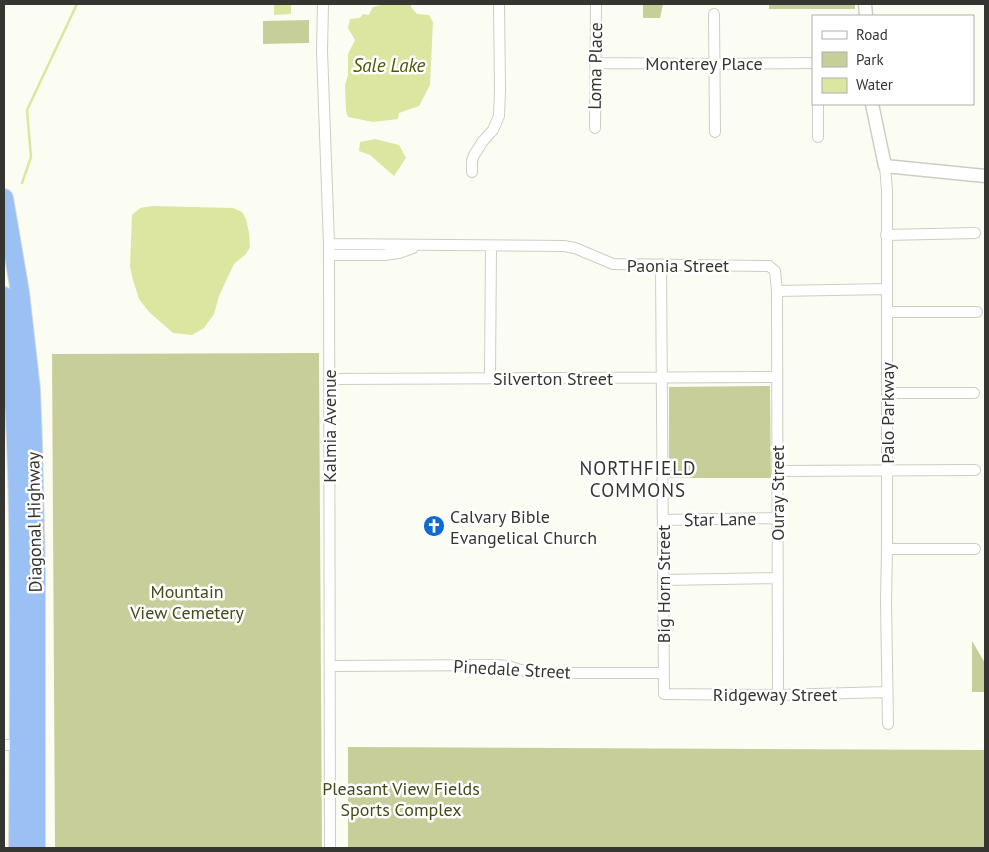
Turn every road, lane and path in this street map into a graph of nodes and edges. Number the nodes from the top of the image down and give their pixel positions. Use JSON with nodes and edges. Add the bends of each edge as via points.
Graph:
{"nodes":[{"id":1,"x":322,"y":4,"type":"edge"},
{"id":2,"x":499,"y":4,"type":"edge"},
{"id":3,"x":596,"y":4,"type":"edge"},
{"id":4,"x":714,"y":14,"type":"dead end"},
{"id":5,"x":595,"y":63,"type":"junction"},
{"id":6,"x":812,"y":63,"type":"edge"},
{"id":7,"x":715,"y":64,"type":"junction"},
{"id":8,"x":818,"y":105,"type":"edge"},
{"id":9,"x":872,"y":105,"type":"edge"},
{"id":10,"x":595,"y":128,"type":"dead end"},
{"id":11,"x":715,"y":132,"type":"dead end"},
{"id":12,"x":818,"y":137,"type":"dead end"},
{"id":13,"x":885,"y":166,"type":"junction"},
{"id":14,"x":472,"y":172,"type":"dead end"},
{"id":15,"x":985,"y":176,"type":"edge"},
{"id":16,"x":4,"y":198,"type":"edge"},
{"id":17,"x":975,"y":234,"type":"dead end"},
{"id":18,"x":886,"y":235,"type":"junction"},
{"id":19,"x":329,"y":244,"type":"junction"},
{"id":20,"x":421,"y":246,"type":"junction"},
{"id":21,"x":491,"y":246,"type":"junction"},
{"id":22,"x":329,"y":255,"type":"junction"},
{"id":23,"x":661,"y":265,"type":"junction"},
{"id":24,"x":887,"y":289,"type":"junction"},
{"id":25,"x":777,"y":291,"type":"junction"},
{"id":26,"x":4,"y":296,"type":"edge"},
{"id":27,"x":887,"y":312,"type":"junction"},
{"id":28,"x":977,"y":312,"type":"dead end"},
{"id":29,"x":662,"y":377,"type":"junction"},
{"id":30,"x":777,"y":377,"type":"junction"},
{"id":31,"x":490,"y":378,"type":"junction"},
{"id":32,"x":329,"y":379,"type":"junction"},
{"id":33,"x":887,"y":393,"type":"junction"},
{"id":34,"x":974,"y":393,"type":"dead end"},
{"id":35,"x":25,"y":444,"type":"junction"},
{"id":36,"x":887,"y":470,"type":"junction"},
{"id":37,"x":975,"y":470,"type":"dead end"},
{"id":38,"x":777,"y":471,"type":"junction"},
{"id":39,"x":777,"y":518,"type":"junction"},
{"id":40,"x":663,"y":520,"type":"junction"},
{"id":41,"x":975,"y":548,"type":"dead end"},
{"id":42,"x":887,"y":549,"type":"junction"},
{"id":43,"x":778,"y":578,"type":"junction"},
{"id":44,"x":664,"y":580,"type":"junction"},
{"id":45,"x":330,"y":666,"type":"junction"},
{"id":46,"x":663,"y":672,"type":"junction"},
{"id":47,"x":887,"y":692,"type":"junction"},
{"id":48,"x":664,"y":694,"type":"joint"},
{"id":49,"x":778,"y":695,"type":"junction"},
{"id":50,"x":888,"y":724,"type":"dead end"},
{"id":51,"x":11,"y":745,"type":"edge"},
{"id":52,"x":37,"y":746,"type":"junction"},
{"id":53,"x":18,"y":848,"type":"edge"},
{"id":54,"x":36,"y":848,"type":"edge"},
{"id":55,"x":330,"y":848,"type":"edge"}],
"edges":[{"from":1,"to":19,"type":"street","name":"Kalmia Avenue"},
{"from":2,"to":14,"type":"street","via":[[499,116],[494,130],[474,155]]},
{"from":3,"to":5,"type":"street","name":"Loma Place"},
{"from":4,"to":7,"type":"street"},
{"from":5,"to":7,"type":"street","name":"Monterey Place"},
{"from":5,"to":10,"type":"street","name":"Loma Place"},
{"from":6,"to":7,"type":"street","name":"Monterey Place"},
{"from":7,"to":11,"type":"street"},
{"from":8,"to":12,"type":"street"},
{"from":9,"to":13,"type":"street","name":"Palo Parkway"},
{"from":13,"to":15,"type":"street"},
{"from":13,"to":18,"type":"street","name":"Palo Parkway"},
{"from":16,"to":35,"type":"highway","name":"Diagonal Highway","via":[[17,274],[30,389]]},
{"from":17,"to":18,"type":"street"},
{"from":18,"to":24,"type":"street","name":"Palo Parkway"},
{"from":19,"to":20,"type":"street","name":"Paonia Street"},
{"from":19,"to":22,"type":"street","name":"Kalmia Avenue"},
{"from":20,"to":21,"type":"street","name":"Paonia Street"},
{"from":20,"to":22,"type":"street","name":"Paonia Street","via":[[392,254]]},
{"from":21,"to":23,"type":"street","name":"Paonia Street","via":[[564,246],[613,264]]},
{"from":21,"to":31,"type":"street"},
{"from":22,"to":32,"type":"street","name":"Kalmia Avenue"},
{"from":23,"to":25,"type":"street","name":"Paonia Street","via":[[769,266],[776,271]]},
{"from":23,"to":29,"type":"street","name":"Big Horn Street"},
{"from":24,"to":25,"type":"street"},
{"from":24,"to":27,"type":"street","name":"Palo Parkway"},
{"from":25,"to":30,"type":"street","name":"Ouray Street"},
{"from":26,"to":35,"type":"highway","name":"Diagonal Highway"},
{"from":27,"to":28,"type":"street"},
{"from":27,"to":33,"type":"street","name":"Palo Parkway"},
{"from":29,"to":30,"type":"street","name":"Silverton Street"},
{"from":29,"to":31,"type":"street","name":"Silverton Street"},
{"from":29,"to":40,"type":"street","name":"Big Horn Street"},
{"from":30,"to":38,"type":"street","name":"Ouray Street"},
{"from":31,"to":32,"type":"street","name":"Silverton Street"},
{"from":32,"to":45,"type":"street","name":"Kalmia Avenue"},
{"from":33,"to":34,"type":"street"},
{"from":33,"to":36,"type":"street","name":"Palo Parkway"},
{"from":35,"to":51,"type":"highway","name":"Diagonal Highway"},
{"from":35,"to":52,"type":"highway","name":"Diagonal Highway","via":[[36,579]]},
{"from":36,"to":37,"type":"street"},
{"from":36,"to":38,"type":"street"},
{"from":36,"to":42,"type":"street","name":"Palo Parkway"},
{"from":38,"to":39,"type":"street","name":"Ouray Street"},
{"from":39,"to":40,"type":"street","name":"Star Lane"},
{"from":39,"to":43,"type":"street","name":"Ouray Street"},
{"from":40,"to":44,"type":"street","name":"Big Horn Street"},
{"from":41,"to":42,"type":"street"},
{"from":42,"to":47,"type":"street","name":"Palo Parkway"},
{"from":43,"to":44,"type":"street"},
{"from":43,"to":49,"type":"street","name":"Ouray Street"},
{"from":44,"to":46,"type":"street","name":"Big Horn Street"},
{"from":45,"to":46,"type":"street","name":"Pinedale Street","via":[[495,665],[530,672]]},
{"from":45,"to":55,"type":"street","name":"Kalmia Avenue"},
{"from":46,"to":48,"type":"street","name":"Big Horn Street"},
{"from":47,"to":49,"type":"street","name":"Ridgeway Street"},
{"from":47,"to":50,"type":"street","name":"Palo Parkway"},
{"from":48,"to":49,"type":"street","name":"Ridgeway Street"},
{"from":51,"to":52,"type":"street"},
{"from":51,"to":53,"type":"highway","name":"Diagonal Highway"},
{"from":52,"to":54,"type":"highway","name":"Diagonal Highway"}]}
